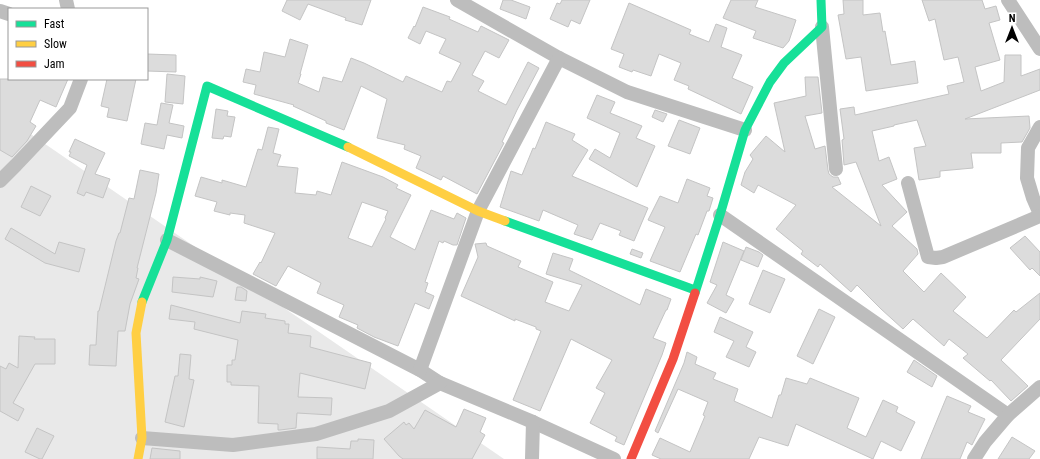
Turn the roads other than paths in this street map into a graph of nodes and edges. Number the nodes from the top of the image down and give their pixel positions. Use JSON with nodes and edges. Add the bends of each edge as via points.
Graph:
{"nodes":[{"id":1,"x":457,"y":0,"type":"edge"},
{"id":2,"x":821,"y":0,"type":"edge"},
{"id":3,"x":1008,"y":0,"type":"edge"},
{"id":4,"x":822,"y":27,"type":"junction"},
{"id":5,"x":1040,"y":49,"type":"edge"},
{"id":6,"x":559,"y":58,"type":"junction"},
{"id":7,"x":81,"y":80,"type":"edge"},
{"id":8,"x":1040,"y":127,"type":"edge"},
{"id":9,"x":744,"y":130,"type":"junction"},
{"id":10,"x":836,"y":169,"type":"dead end"},
{"id":11,"x":0,"y":181,"type":"edge"},
{"id":12,"x":908,"y":183,"type":"dead end"},
{"id":13,"x":478,"y":211,"type":"junction"},
{"id":14,"x":720,"y":215,"type":"junction"},
{"id":15,"x":1040,"y":215,"type":"edge"},
{"id":16,"x":167,"y":240,"type":"junction"},
{"id":17,"x":695,"y":290,"type":"junction"},
{"id":18,"x":420,"y":370,"type":"junction"},
{"id":19,"x":440,"y":383,"type":"junction"},
{"id":20,"x":1040,"y":387,"type":"edge"},
{"id":21,"x":1008,"y":415,"type":"junction"},
{"id":22,"x":533,"y":422,"type":"junction"},
{"id":23,"x":142,"y":438,"type":"junction"},
{"id":24,"x":138,"y":459,"type":"edge"},
{"id":25,"x":532,"y":459,"type":"edge"},
{"id":26,"x":614,"y":459,"type":"edge"},
{"id":27,"x":631,"y":459,"type":"edge"},
{"id":28,"x":974,"y":459,"type":"edge"}],
"edges":[{"from":1,"to":6,"type":"street"},
{"from":2,"to":4,"type":"street"},
{"from":3,"to":5,"type":"street"},
{"from":4,"to":9,"type":"street","via":[[784,63],[770,82]]},
{"from":4,"to":10,"type":"street"},
{"from":6,"to":9,"type":"street","via":[[627,92]]},
{"from":6,"to":13,"type":"street"},
{"from":7,"to":11,"type":"street","via":[[70,108]]},
{"from":8,"to":15,"type":"street","via":[[1028,148],[1027,178]]},
{"from":9,"to":14,"type":"street"},
{"from":12,"to":15,"type":"street","via":[[928,257],[943,257]]},
{"from":13,"to":16,"type":"street","via":[[338,143],[207,86]]},
{"from":13,"to":17,"type":"street"},
{"from":13,"to":18,"type":"street"},
{"from":14,"to":17,"type":"street"},
{"from":14,"to":21,"type":"street"},
{"from":16,"to":18,"type":"street"},
{"from":16,"to":23,"type":"street","via":[[141,306],[136,333]]},
{"from":17,"to":27,"type":"street","via":[[673,359]]},
{"from":18,"to":19,"type":"street"},
{"from":19,"to":22,"type":"street"},
{"from":19,"to":23,"type":"street","via":[[389,411],[316,434],[234,445]]},
{"from":20,"to":21,"type":"street"},
{"from":21,"to":28,"type":"street"},
{"from":22,"to":25,"type":"street"},
{"from":22,"to":26,"type":"street"},
{"from":23,"to":24,"type":"street"}]}
